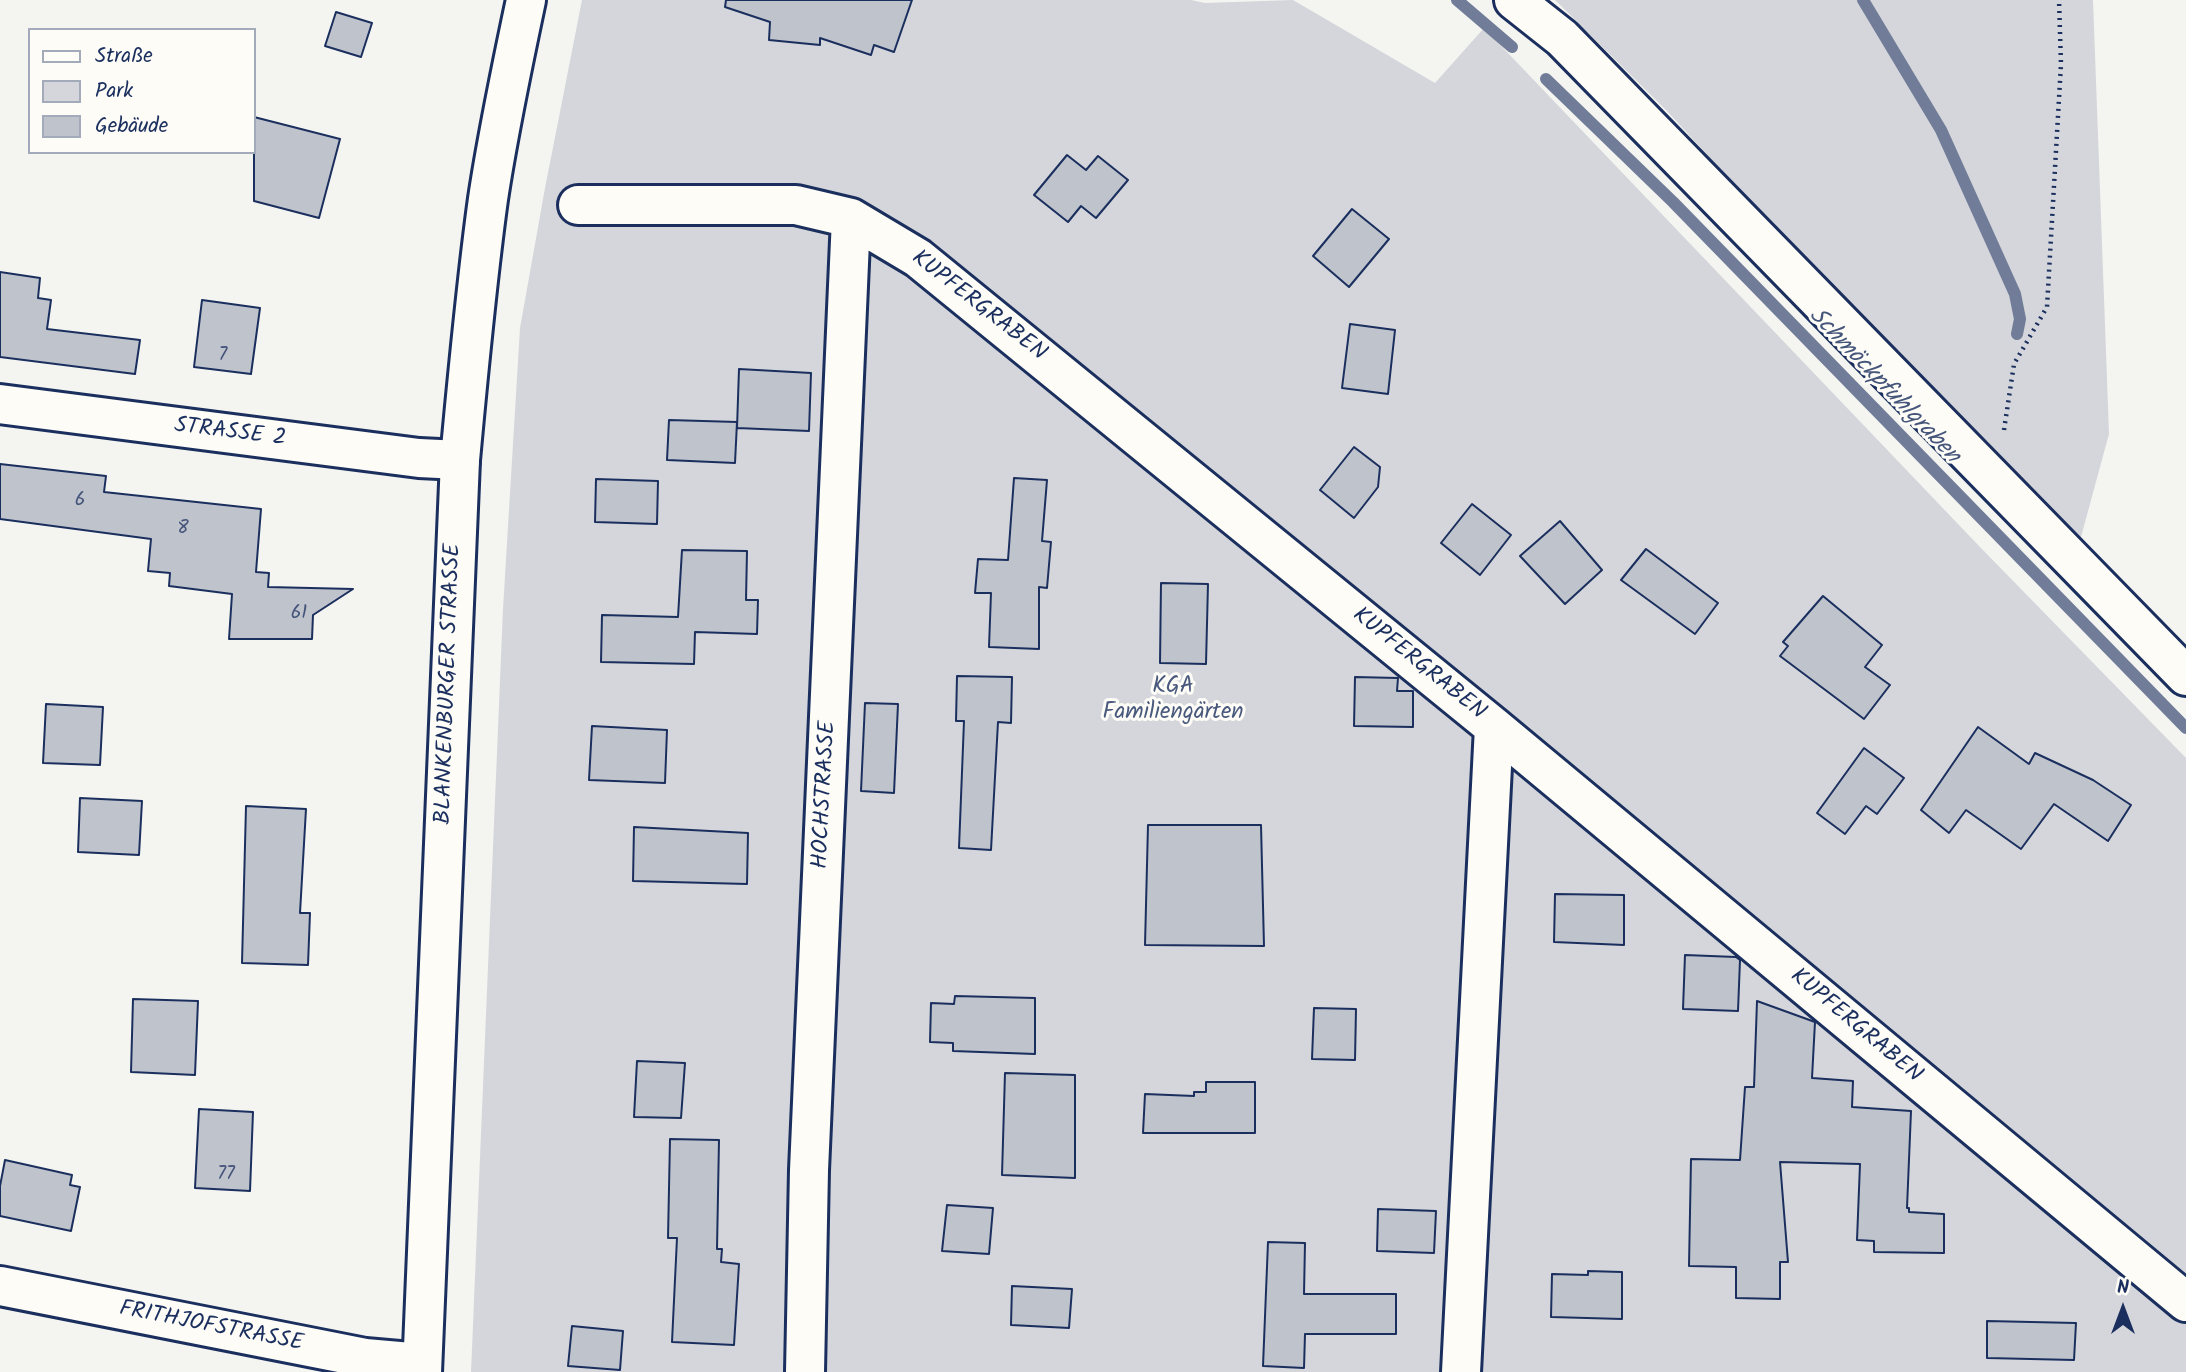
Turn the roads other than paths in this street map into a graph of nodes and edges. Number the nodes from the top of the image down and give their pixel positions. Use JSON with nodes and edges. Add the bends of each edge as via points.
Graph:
{"nodes":[{"id":1,"x":527,"y":0,"type":"edge"},
{"id":2,"x":1514,"y":0,"type":"edge"},
{"id":3,"x":578,"y":205,"type":"dead end"},
{"id":4,"x":852,"y":218,"type":"junction"},
{"id":5,"x":0,"y":404,"type":"edge"},
{"id":6,"x":460,"y":460,"type":"junction"},
{"id":7,"x":2186,"y":677,"type":"edge"},
{"id":8,"x":1494,"y":727,"type":"junction"},
{"id":9,"x":0,"y":1286,"type":"edge"},
{"id":10,"x":2186,"y":1302,"type":"edge"},
{"id":11,"x":422,"y":1367,"type":"edge"},
{"id":12,"x":805,"y":1372,"type":"edge"},
{"id":13,"x":1461,"y":1372,"type":"edge"}],
"edges":[{"from":1,"to":6,"type":"street","name":"BLANKENBURGER STRASSE","via":[[488,200]]},
{"from":2,"to":7,"type":"street","via":[[1562,38]]},
{"from":3,"to":4,"type":"street","name":"KUPFERGRABEN","via":[[796,205]]},
{"from":4,"to":8,"type":"street","name":"KUPFERGRABEN","via":[[918,258]]},
{"from":4,"to":12,"type":"street","name":"HOCHSTRASSE","via":[[809,1170]]},
{"from":5,"to":6,"type":"street","name":"STRASSE 2"},
{"from":6,"to":11,"type":"street","name":"BLANKENBURGER STRASSE"},
{"from":8,"to":10,"type":"street","name":"KUPFERGRABEN"},
{"from":8,"to":13,"type":"street"},
{"from":9,"to":11,"type":"street","name":"FRITHJOFSTRASSE"}]}
